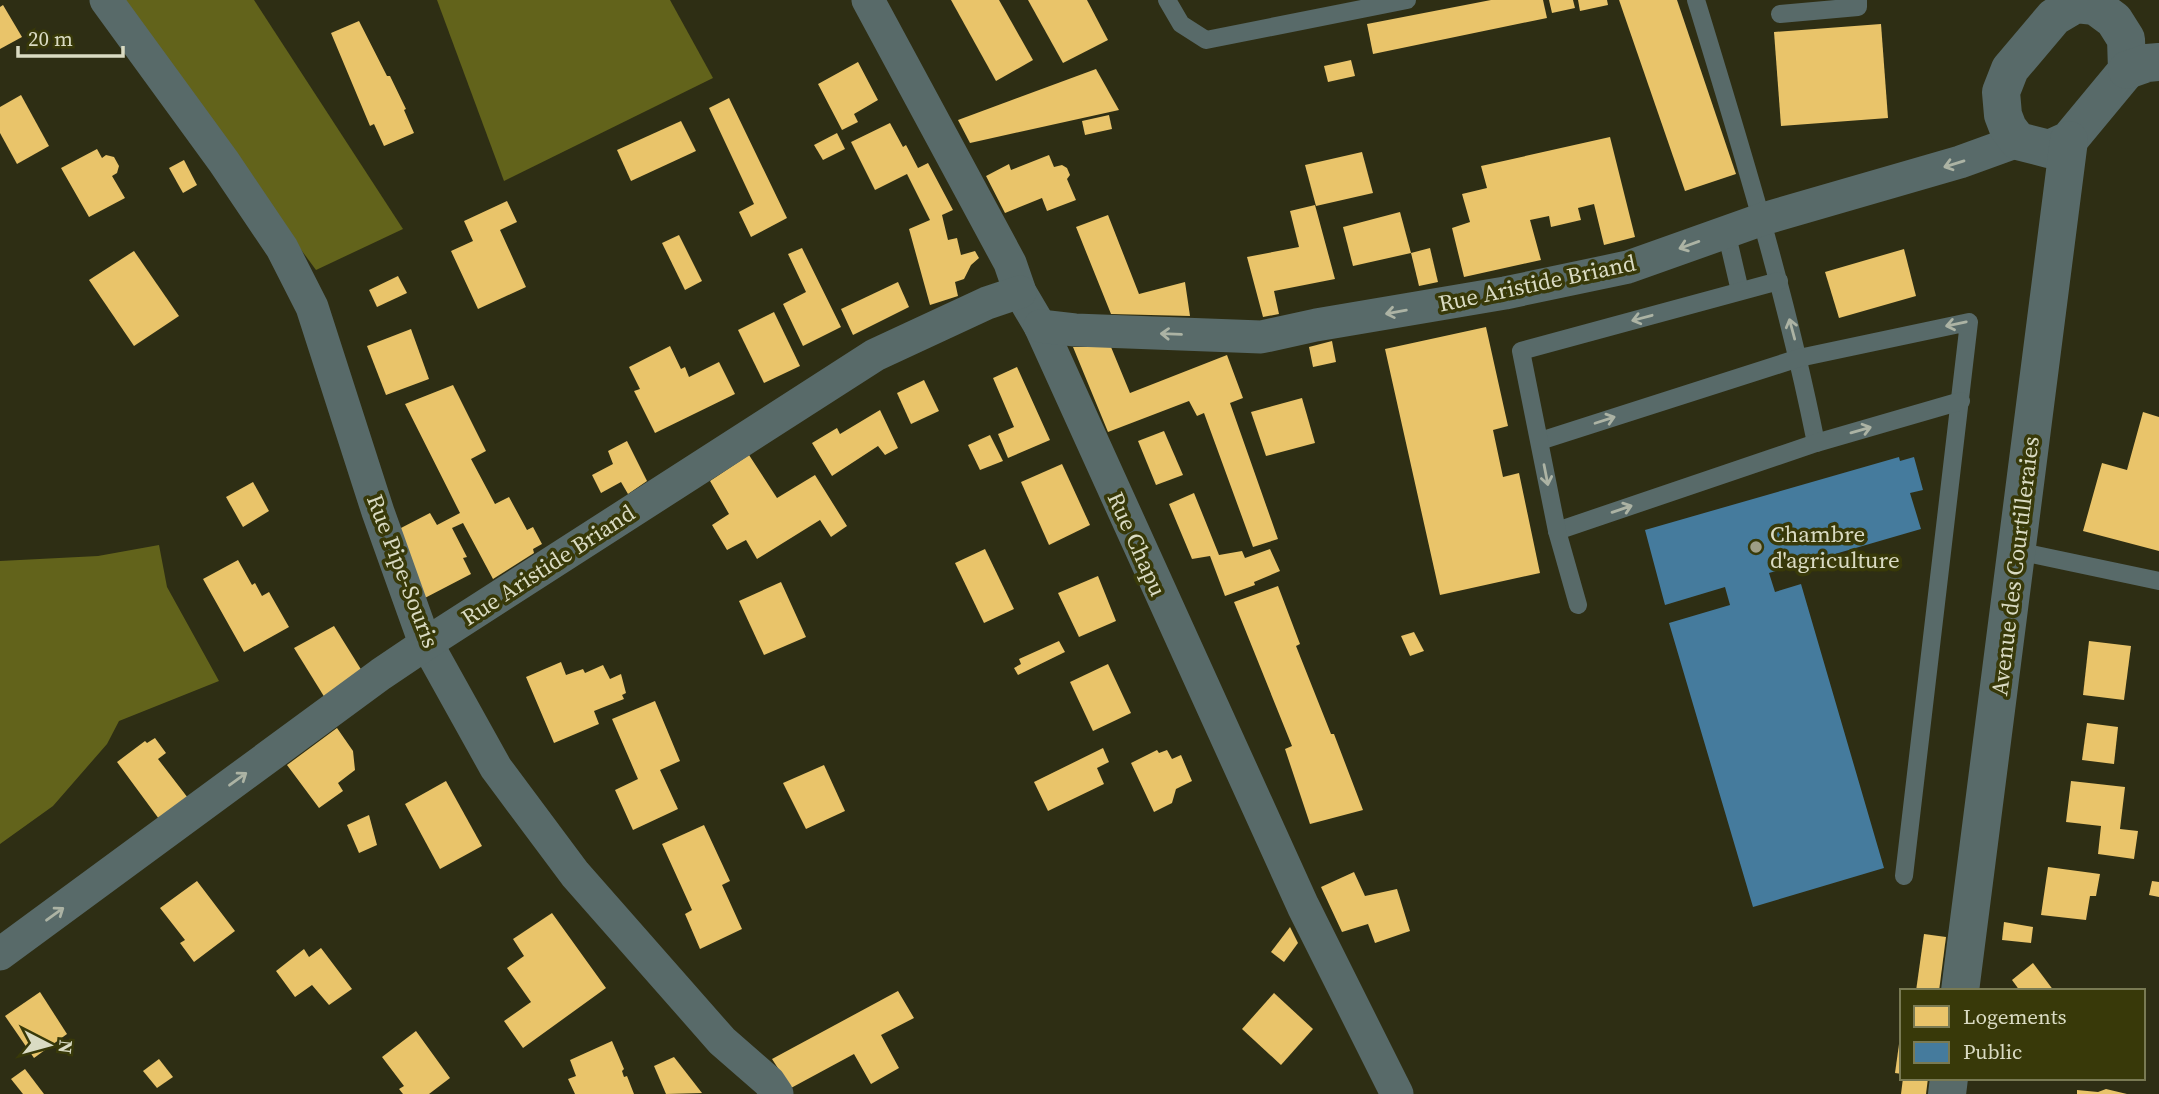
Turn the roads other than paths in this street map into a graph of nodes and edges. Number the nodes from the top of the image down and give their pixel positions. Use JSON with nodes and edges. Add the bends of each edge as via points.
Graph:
{"nodes":[{"id":1,"x":106,"y":0,"type":"edge"},
{"id":2,"x":868,"y":0,"type":"edge"},
{"id":3,"x":1167,"y":0,"type":"edge"},
{"id":4,"x":1407,"y":0,"type":"edge"},
{"id":5,"x":1696,"y":0,"type":"edge"},
{"id":6,"x":1858,"y":0,"type":"edge"},
{"id":7,"x":2095,"y":3,"type":"edge"},
{"id":8,"x":1780,"y":14,"type":"dead end"},
{"id":9,"x":2143,"y":66,"type":"edge"},
{"id":10,"x":2069,"y":140,"type":"junction"},
{"id":11,"x":2018,"y":141,"type":"junction"},
{"id":12,"x":1763,"y":219,"type":"junction"},
{"id":13,"x":1726,"y":232,"type":"junction"},
{"id":14,"x":1779,"y":281,"type":"junction"},
{"id":15,"x":1740,"y":291,"type":"junction"},
{"id":16,"x":1020,"y":292,"type":"junction"},
{"id":17,"x":1040,"y":326,"type":"junction"},
{"id":18,"x":1799,"y":358,"type":"junction"},
{"id":19,"x":1961,"y":401,"type":"junction"},
{"id":20,"x":1540,"y":441,"type":"junction"},
{"id":21,"x":1816,"y":443,"type":"junction"},
{"id":22,"x":1557,"y":531,"type":"junction"},
{"id":23,"x":2017,"y":551,"type":"junction"},
{"id":24,"x":2159,"y":581,"type":"edge"},
{"id":25,"x":1578,"y":605,"type":"dead end"},
{"id":26,"x":427,"y":643,"type":"junction"},
{"id":27,"x":1904,"y":876,"type":"dead end"},
{"id":28,"x":0,"y":954,"type":"edge"},
{"id":29,"x":1960,"y":989,"type":"edge"},
{"id":30,"x":776,"y":1094,"type":"edge"},
{"id":31,"x":1397,"y":1094,"type":"edge"}],
"edges":[{"from":1,"to":26,"type":"street","name":"Rue Pipe-Souris","via":[[268,227],[312,307],[378,512]]},
{"from":2,"to":16,"type":"street","name":"Rue Chapu","via":[[1010,263]]},
{"from":3,"to":4,"type":"lane","via":[[1181,24],[1206,40]]},
{"from":5,"to":12,"type":"lane"},
{"from":6,"to":8,"type":"lane","via":[[1858,7]]},
{"from":7,"to":9,"type":"street","via":[[2114,20]]},
{"from":7,"to":11,"type":"street","via":[[2076,4],[2054,17],[2010,69],[2001,92],[2003,116]]},
{"from":9,"to":10,"type":"street"},
{"from":10,"to":11,"type":"street","via":[[2049,149]]},
{"from":10,"to":23,"type":"street","name":"Avenue des Courtilleraies"},
{"from":11,"to":12,"type":"street","name":"Rue Aristide Briand","one_way":true},
{"from":12,"to":13,"type":"street","name":"Rue Aristide Briand"},
{"from":12,"to":14,"type":"lane"},
{"from":13,"to":15,"type":"lane"},
{"from":13,"to":17,"type":"street","name":"Rue Aristide Briand","one_way":true,"via":[[1628,267],[1261,337]]},
{"from":14,"to":15,"type":"lane"},
{"from":18,"to":14,"type":"lane","one_way":true},
{"from":15,"to":20,"type":"lane","one_way":true,"via":[[1521,351]]},
{"from":16,"to":17,"type":"street","name":"Rue Chapu"},
{"from":16,"to":26,"type":"street","name":"Rue Aristide Briand","via":[[875,355]]},
{"from":17,"to":31,"type":"street","name":"Rue Chapu","via":[[1303,906]]},
{"from":19,"to":18,"type":"lane","one_way":true,"via":[[1969,322]]},
{"from":20,"to":18,"type":"lane","one_way":true},
{"from":18,"to":21,"type":"lane"},
{"from":21,"to":19,"type":"lane","one_way":true},
{"from":19,"to":27,"type":"lane"},
{"from":20,"to":22,"type":"lane","one_way":true},
{"from":22,"to":21,"type":"lane","one_way":true},
{"from":22,"to":25,"type":"lane"},
{"from":23,"to":24,"type":"lane"},
{"from":23,"to":29,"type":"street","name":"Avenue des Courtilleraies"},
{"from":28,"to":26,"type":"street","name":"Rue Aristide Briand","one_way":true},
{"from":26,"to":30,"type":"street","name":"Rue Pipe-Souris","via":[[496,768],[575,874],[722,1041],[769,1082]]}]}
